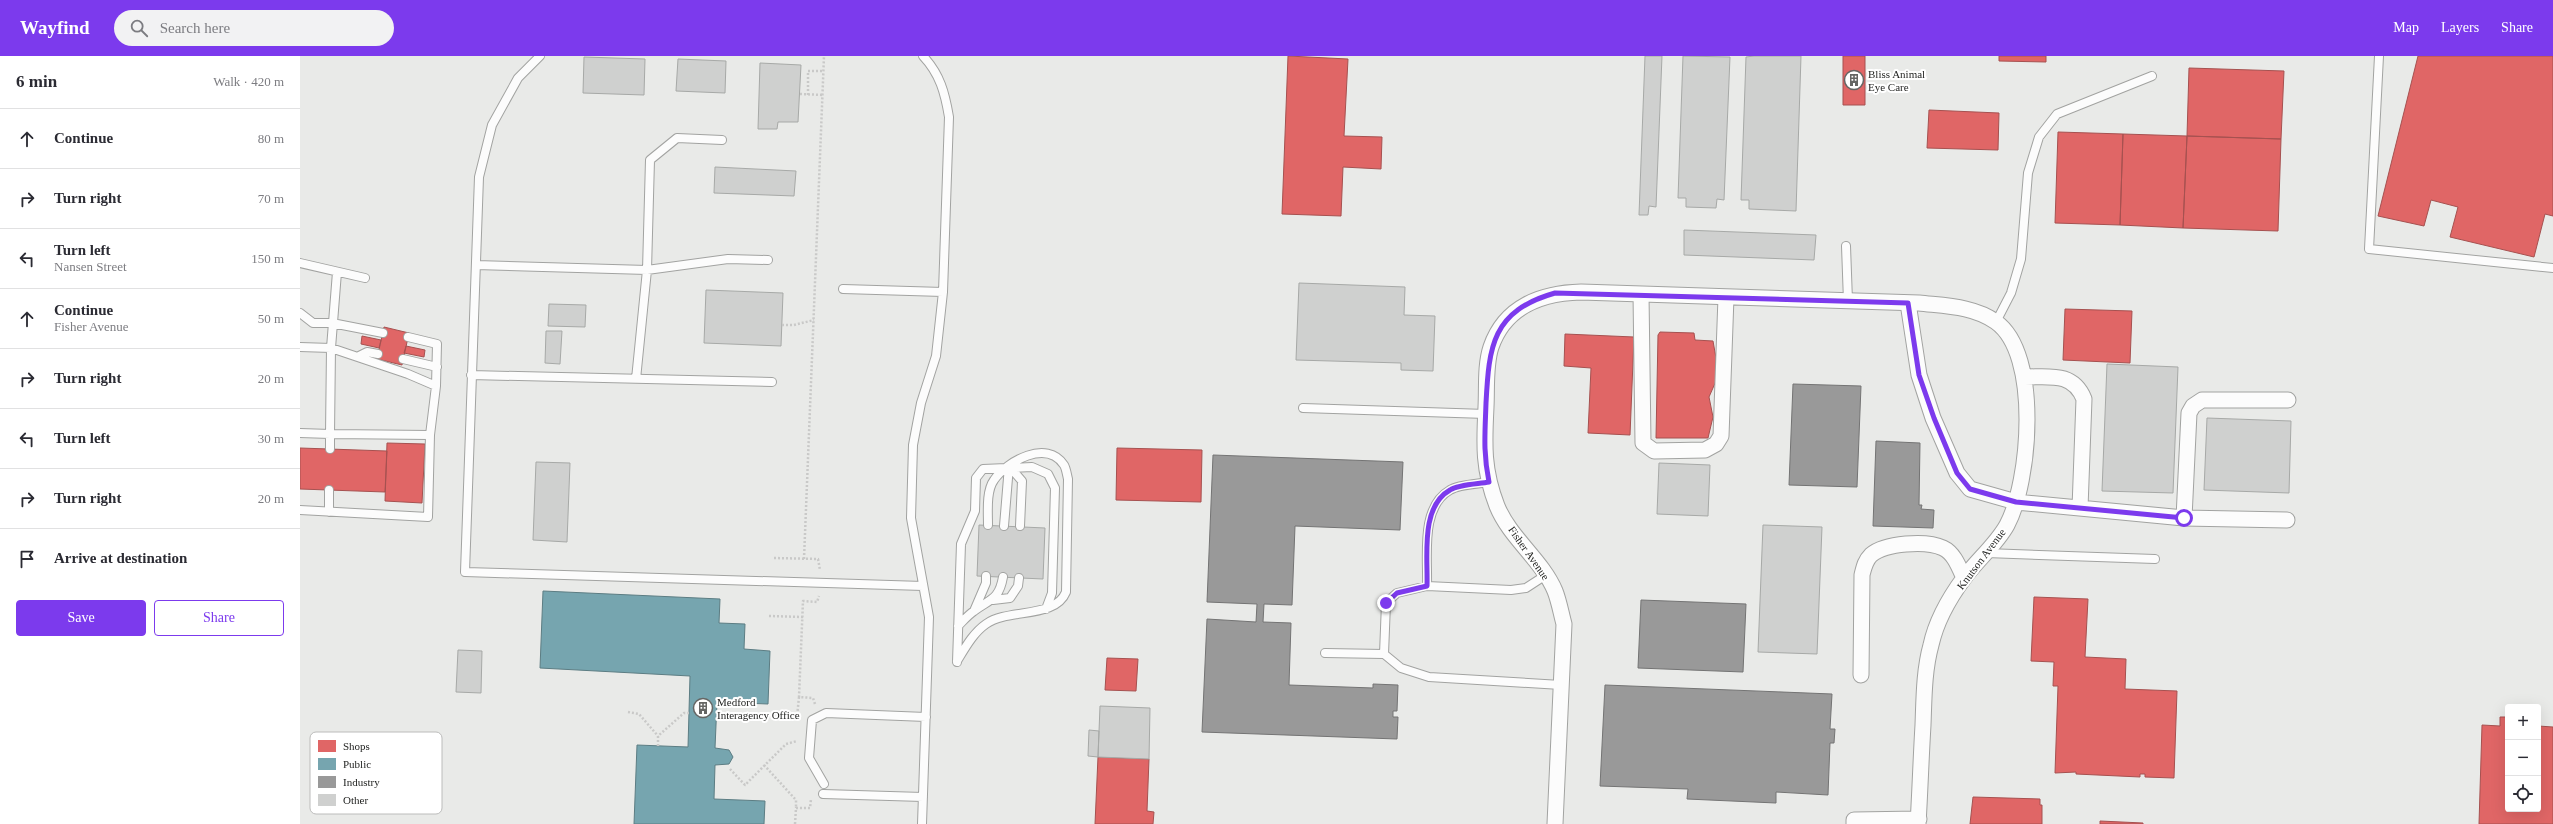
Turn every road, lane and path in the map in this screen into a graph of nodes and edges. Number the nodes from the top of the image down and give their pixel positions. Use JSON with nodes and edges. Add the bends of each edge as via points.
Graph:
{"nodes":[{"id":1,"x":540,"y":56,"type":"edge"},
{"id":2,"x":824,"y":56,"type":"edge"},
{"id":3,"x":923,"y":56,"type":"edge"},
{"id":4,"x":2379,"y":56,"type":"edge"},
{"id":5,"x":823,"y":72,"type":"junction"},
{"id":6,"x":2152,"y":76,"type":"dead end"},
{"id":7,"x":800,"y":94,"type":"dead end"},
{"id":8,"x":808,"y":95,"type":"junction"},
{"id":9,"x":822,"y":95,"type":"junction"},
{"id":10,"x":722,"y":140,"type":"dead end"},
{"id":11,"x":1846,"y":246,"type":"dead end"},
{"id":12,"x":768,"y":260,"type":"dead end"},
{"id":13,"x":300,"y":263,"type":"edge"},
{"id":14,"x":476,"y":265,"type":"junction"},
{"id":15,"x":2553,"y":268,"type":"edge"},
{"id":16,"x":647,"y":270,"type":"junction"},
{"id":17,"x":337,"y":272,"type":"junction"},
{"id":18,"x":365,"y":278,"type":"dead end"},
{"id":19,"x":843,"y":289,"type":"dead end"},
{"id":20,"x":943,"y":292,"type":"junction"},
{"id":21,"x":1641,"y":294,"type":"junction"},
{"id":22,"x":1726,"y":297,"type":"junction"},
{"id":23,"x":1848,"y":301,"type":"junction"},
{"id":24,"x":1908,"y":303,"type":"junction"},
{"id":25,"x":300,"y":313,"type":"edge"},
{"id":26,"x":814,"y":320,"type":"junction"},
{"id":27,"x":1996,"y":322,"type":"junction"},
{"id":28,"x":332,"y":323,"type":"junction"},
{"id":29,"x":782,"y":325,"type":"dead end"},
{"id":30,"x":383,"y":333,"type":"dead end"},
{"id":31,"x":408,"y":337,"type":"dead end"},
{"id":32,"x":300,"y":347,"type":"edge"},
{"id":33,"x":331,"y":348,"type":"junction"},
{"id":34,"x":378,"y":354,"type":"dead end"},
{"id":35,"x":359,"y":356,"type":"junction"},
{"id":36,"x":403,"y":359,"type":"dead end"},
{"id":37,"x":437,"y":367,"type":"junction"},
{"id":38,"x":471,"y":375,"type":"junction"},
{"id":39,"x":2025,"y":377,"type":"junction"},
{"id":40,"x":636,"y":379,"type":"junction"},
{"id":41,"x":772,"y":382,"type":"dead end"},
{"id":42,"x":436,"y":386,"type":"junction"},
{"id":43,"x":2288,"y":400,"type":"dead end"},
{"id":44,"x":1303,"y":408,"type":"dead end"},
{"id":45,"x":1486,"y":414,"type":"junction"},
{"id":46,"x":300,"y":433,"type":"edge"},
{"id":47,"x":330,"y":434,"type":"junction"},
{"id":48,"x":430,"y":435,"type":"junction"},
{"id":49,"x":330,"y":449,"type":"dead end"},
{"id":50,"x":1009,"y":466,"type":"junction"},
{"id":51,"x":1489,"y":482,"type":"junction"},
{"id":52,"x":329,"y":490,"type":"dead end"},
{"id":53,"x":2016,"y":502,"type":"junction"},
{"id":54,"x":2080,"y":508,"type":"junction"},
{"id":55,"x":300,"y":510,"type":"edge"},
{"id":56,"x":329,"y":512,"type":"junction"},
{"id":57,"x":2184,"y":518,"type":"junction"},
{"id":58,"x":2287,"y":520,"type":"dead end"},
{"id":59,"x":988,"y":525,"type":"dead end"},
{"id":60,"x":1004,"y":526,"type":"dead end"},
{"id":61,"x":1020,"y":526,"type":"dead end"},
{"id":62,"x":1986,"y":553,"type":"junction"},
{"id":63,"x":774,"y":558,"type":"dead end"},
{"id":64,"x":804,"y":559,"type":"junction"},
{"id":65,"x":2155,"y":559,"type":"dead end"},
{"id":66,"x":820,"y":573,"type":"dead end"},
{"id":67,"x":1546,"y":575,"type":"junction"},
{"id":68,"x":986,"y":576,"type":"dead end"},
{"id":69,"x":1003,"y":577,"type":"dead end"},
{"id":70,"x":1018,"y":578,"type":"dead end"},
{"id":71,"x":1964,"y":578,"type":"junction"},
{"id":72,"x":923,"y":586,"type":"junction"},
{"id":73,"x":1427,"y":586,"type":"junction"},
{"id":74,"x":993,"y":600,"type":"junction"},
{"id":75,"x":1046,"y":609,"type":"junction"},
{"id":76,"x":974,"y":611,"type":"junction"},
{"id":77,"x":769,"y":616,"type":"dead end"},
{"id":78,"x":803,"y":617,"type":"dead end"},
{"id":79,"x":958,"y":626,"type":"junction"},
{"id":80,"x":1325,"y":653,"type":"dead end"},
{"id":81,"x":1384,"y":654,"type":"junction"},
{"id":82,"x":1861,"y":675,"type":"dead end"},
{"id":83,"x":1561,"y":685,"type":"junction"},
{"id":84,"x":799,"y":697,"type":"dead end"},
{"id":85,"x":628,"y":712,"type":"dead end"},
{"id":86,"x":689,"y":713,"type":"dead end"},
{"id":87,"x":926,"y":716,"type":"junction"},
{"id":88,"x":804,"y":719,"type":"dead end"},
{"id":89,"x":658,"y":736,"type":"junction"},
{"id":90,"x":803,"y":739,"type":"dead end"},
{"id":91,"x":658,"y":746,"type":"dead end"},
{"id":92,"x":764,"y":765,"type":"junction"},
{"id":93,"x":730,"y":769,"type":"dead end"},
{"id":94,"x":824,"y":784,"type":"dead end"},
{"id":95,"x":823,"y":794,"type":"dead end"},
{"id":96,"x":923,"y":797,"type":"junction"},
{"id":97,"x":796,"y":808,"type":"dead end"},
{"id":98,"x":1918,"y":822,"type":"edge"},
{"id":99,"x":922,"y":824,"type":"edge"},
{"id":100,"x":1555,"y":824,"type":"edge"},
{"id":101,"x":1854,"y":824,"type":"edge"}],
"edges":[{"from":1,"to":14,"type":"lane","via":[[518,78],[492,125],[479,177]]},
{"from":2,"to":5,"type":"path"},
{"from":3,"to":20,"type":"lane","via":[[935,69],[945,92],[949,118]]},
{"from":4,"to":15,"type":"lane","via":[[2369,249]]},
{"from":5,"to":8,"type":"path","via":[[808,71]]},
{"from":5,"to":9,"type":"path"},
{"from":6,"to":27,"type":"lane","via":[[2057,114],[2039,137],[2028,173],[2021,259],[2011,293]]},
{"from":7,"to":8,"type":"path"},
{"from":8,"to":9,"type":"path"},
{"from":9,"to":26,"type":"path"},
{"from":10,"to":16,"type":"lane","via":[[678,138],[650,160]]},
{"from":11,"to":23,"type":"lane"},
{"from":12,"to":16,"type":"lane","via":[[728,259]]},
{"from":13,"to":17,"type":"lane"},
{"from":14,"to":16,"type":"lane"},
{"from":14,"to":38,"type":"lane"},
{"from":16,"to":40,"type":"lane"},
{"from":17,"to":18,"type":"lane"},
{"from":17,"to":28,"type":"lane"},
{"from":19,"to":20,"type":"lane"},
{"from":20,"to":72,"type":"lane","via":[[936,356],[921,403],[913,445],[911,518]]},
{"from":21,"to":22,"type":"street","name":"Fisher Avenue"},
{"from":21,"to":22,"type":"street","via":[[1643,443],[1654,452],[1705,450],[1716,444],[1721,436]]},
{"from":21,"to":45,"type":"street","name":"Fisher Avenue","via":[[1555,293],[1537,298],[1521,308],[1507,320],[1491,347]]},
{"from":22,"to":23,"type":"street","name":"Knutson Avenue"},
{"from":23,"to":24,"type":"street","name":"Knutson Avenue"},
{"from":24,"to":27,"type":"street","name":"Knutson Avenue","via":[[1976,311]]},
{"from":24,"to":53,"type":"street","via":[[1919,375],[1957,473],[1970,489]]},
{"from":25,"to":28,"type":"lane","via":[[313,324]]},
{"from":26,"to":29,"type":"path"},
{"from":26,"to":64,"type":"path"},
{"from":27,"to":39,"type":"street","name":"Knutson Avenue","via":[[2013,340]]},
{"from":28,"to":30,"type":"lane"},
{"from":28,"to":33,"type":"lane"},
{"from":31,"to":37,"type":"lane","via":[[437,344]]},
{"from":32,"to":33,"type":"lane"},
{"from":33,"to":35,"type":"lane"},
{"from":33,"to":47,"type":"lane"},
{"from":34,"to":35,"type":"lane","via":[[367,352]]},
{"from":35,"to":42,"type":"lane"},
{"from":36,"to":37,"type":"lane"},
{"from":37,"to":42,"type":"lane"},
{"from":38,"to":40,"type":"lane"},
{"from":38,"to":72,"type":"lane","via":[[465,572]]},
{"from":39,"to":53,"type":"street","name":"Knutson Avenue","via":[[2026,430],[2022,477]]},
{"from":39,"to":54,"type":"street","via":[[2056,377],[2070,381],[2079,388],[2084,399]]},
{"from":40,"to":41,"type":"lane"},
{"from":42,"to":48,"type":"lane"},
{"from":43,"to":57,"type":"street","via":[[2202,400],[2193,406],[2189,413],[2187,432]]},
{"from":44,"to":45,"type":"lane"},
{"from":45,"to":51,"type":"street","name":"Fisher Avenue","via":[[1484,454]]},
{"from":46,"to":47,"type":"lane"},
{"from":47,"to":48,"type":"lane"},
{"from":47,"to":49,"type":"lane"},
{"from":48,"to":56,"type":"lane","via":[[428,517]]},
{"from":50,"to":59,"type":"lane","via":[[993,480],[989,496]]},
{"from":50,"to":60,"type":"lane"},
{"from":50,"to":61,"type":"lane","via":[[1022,482]]},
{"from":50,"to":75,"type":"lane","via":[[1032,467],[1048,474],[1055,488],[1052,593]]},
{"from":50,"to":75,"type":"lane","via":[[1025,456],[1041,453],[1054,455],[1064,465],[1068,479],[1066,592],[1062,601]]},
{"from":50,"to":79,"type":"lane","via":[[983,468],[976,478],[975,511],[961,544]]},
{"from":51,"to":67,"type":"street","name":"Fisher Avenue","via":[[1498,507]]},
{"from":51,"to":73,"type":"lane","via":[[1451,489],[1438,499],[1430,517]]},
{"from":52,"to":56,"type":"lane"},
{"from":53,"to":54,"type":"street"},
{"from":53,"to":62,"type":"street","name":"Knutson Avenue","via":[[2007,524]]},
{"from":54,"to":57,"type":"street"},
{"from":55,"to":56,"type":"lane"},
{"from":57,"to":58,"type":"street"},
{"from":62,"to":65,"type":"lane"},
{"from":62,"to":71,"type":"street","name":"Knutson Avenue"},
{"from":63,"to":64,"type":"path"},
{"from":64,"to":66,"type":"path","via":[[820,561]]},
{"from":67,"to":73,"type":"lane","via":[[1526,588],[1511,590]]},
{"from":67,"to":83,"type":"street","name":"Fisher Avenue","via":[[1555,592],[1564,624]]},
{"from":68,"to":76,"type":"lane","via":[[986,584]]},
{"from":69,"to":74,"type":"lane","via":[[1001,587]]},
{"from":70,"to":74,"type":"lane","via":[[1018,586],[1010,598]]},
{"from":71,"to":82,"type":"street","via":[[1955,560],[1944,548],[1929,544],[1891,545],[1872,554],[1865,561],[1862,575]]},
{"from":71,"to":98,"type":"street","name":"Knutson Avenue","via":[[1939,623],[1931,644],[1924,688]]},
{"from":72,"to":87,"type":"lane","via":[[929,618]]},
{"from":73,"to":81,"type":"lane","via":[[1397,593],[1386,603]]},
{"from":74,"to":76,"type":"lane"},
{"from":75,"to":79,"type":"lane","via":[[1001,617],[985,624],[970,640],[957,662]]},
{"from":76,"to":79,"type":"lane"},
{"from":77,"to":78,"type":"path"},
{"from":80,"to":81,"type":"lane"},
{"from":81,"to":83,"type":"lane","via":[[1401,668],[1429,677]]},
{"from":83,"to":100,"type":"street","name":"Fisher Avenue"},
{"from":84,"to":88,"type":"path","via":[[797,717]]},
{"from":85,"to":89,"type":"path","via":[[639,714]]},
{"from":86,"to":89,"type":"path","via":[[684,713]]},
{"from":87,"to":94,"type":"lane","via":[[826,713],[812,720],[809,758]]},
{"from":87,"to":96,"type":"lane"},
{"from":89,"to":91,"type":"path"},
{"from":90,"to":92,"type":"path","via":[[786,744]]},
{"from":92,"to":93,"type":"path","via":[[745,785]]},
{"from":92,"to":97,"type":"path","via":[[796,800]]},
{"from":95,"to":96,"type":"lane"},
{"from":96,"to":99,"type":"lane"},
{"from":98,"to":101,"type":"street","via":[[1854,820]]}]}
